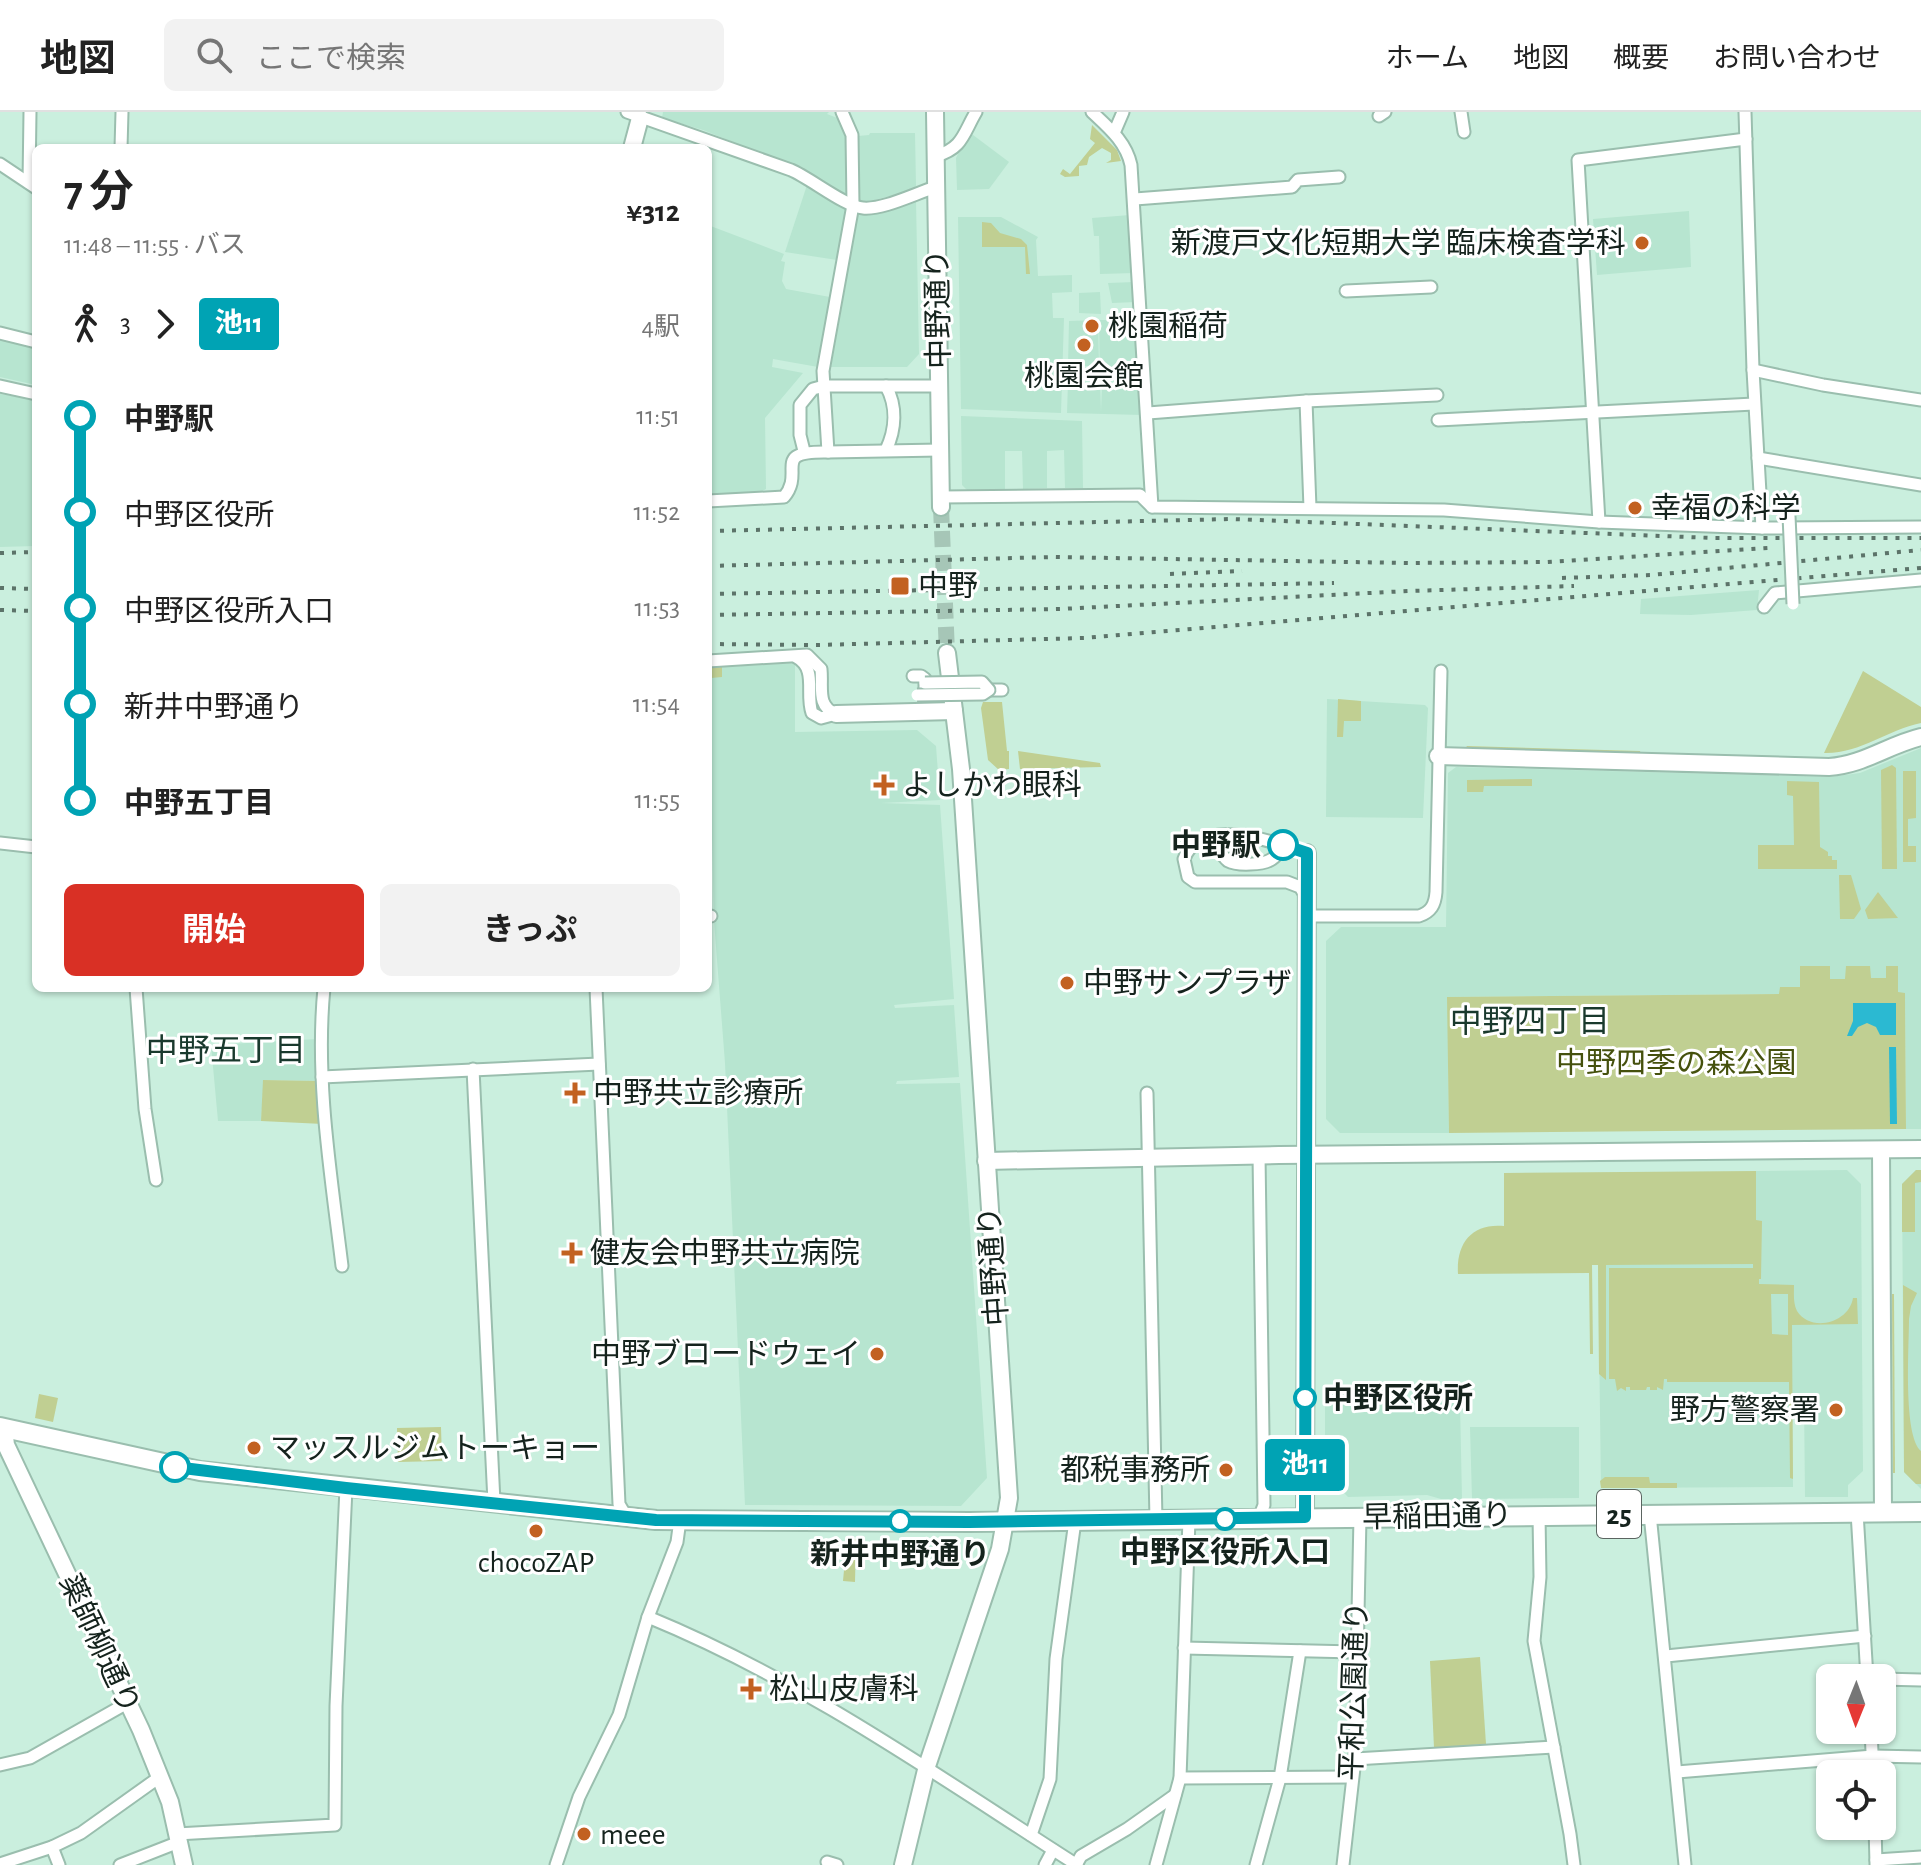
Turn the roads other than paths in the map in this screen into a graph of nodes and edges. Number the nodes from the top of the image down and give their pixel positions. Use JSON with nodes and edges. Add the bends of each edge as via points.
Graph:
{"nodes":[{"id":1,"x":30,"y":112,"type":"edge"},
{"id":2,"x":122,"y":112,"type":"edge"},
{"id":3,"x":842,"y":112,"type":"edge"},
{"id":4,"x":935,"y":112,"type":"edge"},
{"id":5,"x":976,"y":112,"type":"edge"},
{"id":6,"x":1092,"y":112,"type":"edge"},
{"id":7,"x":1123,"y":112,"type":"edge"},
{"id":8,"x":1461,"y":112,"type":"edge"},
{"id":9,"x":1745,"y":112,"type":"edge"},
{"id":10,"x":636,"y":114,"type":"edge"},
{"id":11,"x":1464,"y":132,"type":"dead end"},
{"id":12,"x":1114,"y":133,"type":"junction"},
{"id":13,"x":1746,"y":139,"type":"junction"},
{"id":14,"x":121,"y":144,"type":"edge"},
{"id":15,"x":632,"y":144,"type":"edge"},
{"id":16,"x":936,"y":156,"type":"junction"},
{"id":17,"x":0,"y":164,"type":"edge"},
{"id":18,"x":1339,"y":177,"type":"dead end"},
{"id":19,"x":32,"y":186,"type":"edge"},
{"id":20,"x":936,"y":187,"type":"junction"},
{"id":21,"x":1135,"y":199,"type":"junction"},
{"id":22,"x":853,"y":205,"type":"junction"},
{"id":23,"x":1431,"y":287,"type":"dead end"},
{"id":24,"x":1346,"y":291,"type":"dead end"},
{"id":25,"x":0,"y":333,"type":"edge"},
{"id":26,"x":32,"y":341,"type":"edge"},
{"id":27,"x":1753,"y":370,"type":"junction"},
{"id":28,"x":0,"y":386,"type":"edge"},
{"id":29,"x":824,"y":386,"type":"junction"},
{"id":30,"x":886,"y":386,"type":"junction"},
{"id":31,"x":939,"y":386,"type":"junction"},
{"id":32,"x":32,"y":393,"type":"edge"},
{"id":33,"x":1437,"y":395,"type":"dead end"},
{"id":34,"x":1921,"y":400,"type":"edge"},
{"id":35,"x":1306,"y":401,"type":"junction"},
{"id":36,"x":1754,"y":404,"type":"junction"},
{"id":37,"x":1592,"y":411,"type":"junction"},
{"id":38,"x":1148,"y":413,"type":"junction"},
{"id":39,"x":1438,"y":420,"type":"dead end"},
{"id":40,"x":886,"y":450,"type":"junction"},
{"id":41,"x":940,"y":450,"type":"junction"},
{"id":42,"x":804,"y":451,"type":"junction"},
{"id":43,"x":828,"y":452,"type":"junction"},
{"id":44,"x":1758,"y":458,"type":"junction"},
{"id":45,"x":1921,"y":485,"type":"edge"},
{"id":46,"x":712,"y":501,"type":"edge"},
{"id":47,"x":941,"y":502,"type":"joint"},
{"id":48,"x":1152,"y":507,"type":"junction"},
{"id":49,"x":1310,"y":508,"type":"junction"},
{"id":50,"x":1789,"y":516,"type":"dead end"},
{"id":51,"x":1599,"y":522,"type":"junction"},
{"id":52,"x":1921,"y":527,"type":"edge"},
{"id":53,"x":1762,"y":528,"type":"junction"},
{"id":54,"x":1921,"y":580,"type":"edge"},
{"id":55,"x":1793,"y":604,"type":"dead end"},
{"id":56,"x":1764,"y":607,"type":"dead end"},
{"id":57,"x":947,"y":653,"type":"tunnel mouth"},
{"id":58,"x":712,"y":661,"type":"edge"},
{"id":59,"x":1441,"y":671,"type":"dead end"},
{"id":60,"x":920,"y":686,"type":"dead end"},
{"id":61,"x":995,"y":690,"type":"dead end"},
{"id":62,"x":954,"y":711,"type":"junction"},
{"id":63,"x":836,"y":714,"type":"joint"},
{"id":64,"x":1921,"y":737,"type":"edge"},
{"id":65,"x":1438,"y":756,"type":"junction"},
{"id":66,"x":1208,"y":836,"type":"junction"},
{"id":67,"x":0,"y":843,"type":"edge"},
{"id":68,"x":1284,"y":845,"type":"junction"},
{"id":69,"x":32,"y":847,"type":"edge"},
{"id":70,"x":1307,"y":853,"type":"joint"},
{"id":71,"x":1307,"y":907,"type":"junction"},
{"id":72,"x":136,"y":992,"type":"edge"},
{"id":73,"x":324,"y":992,"type":"edge"},
{"id":74,"x":596,"y":992,"type":"edge"},
{"id":75,"x":599,"y":1064,"type":"junction"},
{"id":76,"x":473,"y":1069,"type":"junction"},
{"id":77,"x":322,"y":1077,"type":"junction"},
{"id":78,"x":1147,"y":1093,"type":"dead end"},
{"id":79,"x":1921,"y":1149,"type":"edge"},
{"id":80,"x":1881,"y":1150,"type":"junction"},
{"id":81,"x":1259,"y":1155,"type":"junction"},
{"id":82,"x":1305,"y":1155,"type":"junction"},
{"id":83,"x":1149,"y":1158,"type":"junction"},
{"id":84,"x":986,"y":1161,"type":"junction"},
{"id":85,"x":156,"y":1180,"type":"dead end"},
{"id":86,"x":342,"y":1266,"type":"dead end"},
{"id":87,"x":2,"y":1427,"type":"edge"},
{"id":88,"x":346,"y":1488,"type":"junction"},
{"id":89,"x":494,"y":1502,"type":"junction"},
{"id":90,"x":1857,"y":1512,"type":"junction"},
{"id":91,"x":1883,"y":1512,"type":"junction"},
{"id":92,"x":1921,"y":1512,"type":"edge"},
{"id":93,"x":1650,"y":1514,"type":"junction"},
{"id":94,"x":1539,"y":1515,"type":"junction"},
{"id":95,"x":626,"y":1516,"type":"junction"},
{"id":96,"x":1305,"y":1517,"type":"junction"},
{"id":97,"x":1360,"y":1517,"type":"junction"},
{"id":98,"x":1259,"y":1518,"type":"junction"},
{"id":99,"x":1189,"y":1519,"type":"junction"},
{"id":100,"x":680,"y":1520,"type":"junction"},
{"id":101,"x":1156,"y":1520,"type":"junction"},
{"id":102,"x":1075,"y":1521,"type":"junction"},
{"id":103,"x":1006,"y":1522,"type":"junction"},
{"id":104,"x":648,"y":1617,"type":"junction"},
{"id":105,"x":1865,"y":1636,"type":"junction"},
{"id":106,"x":1184,"y":1648,"type":"junction"},
{"id":107,"x":1300,"y":1651,"type":"junction"},
{"id":108,"x":1355,"y":1652,"type":"junction"},
{"id":109,"x":1666,"y":1656,"type":"junction"},
{"id":110,"x":1866,"y":1664,"type":"edge"},
{"id":111,"x":1896,"y":1679,"type":"edge"},
{"id":112,"x":1921,"y":1680,"type":"edge"},
{"id":113,"x":129,"y":1702,"type":"junction"},
{"id":114,"x":1872,"y":1744,"type":"edge"},
{"id":115,"x":1554,"y":1747,"type":"junction"},
{"id":116,"x":1873,"y":1756,"type":"junction"},
{"id":117,"x":1921,"y":1757,"type":"edge"},
{"id":118,"x":1355,"y":1759,"type":"junction"},
{"id":119,"x":1873,"y":1760,"type":"edge"},
{"id":120,"x":0,"y":1765,"type":"edge"},
{"id":121,"x":927,"y":1766,"type":"junction"},
{"id":122,"x":1677,"y":1772,"type":"junction"},
{"id":123,"x":161,"y":1776,"type":"junction"},
{"id":124,"x":1352,"y":1777,"type":"junction"},
{"id":125,"x":1180,"y":1778,"type":"junction"},
{"id":126,"x":1280,"y":1778,"type":"junction"},
{"id":127,"x":1175,"y":1795,"type":"junction"},
{"id":128,"x":579,"y":1797,"type":"junction"},
{"id":129,"x":593,"y":1803,"type":"dead end"},
{"id":130,"x":1031,"y":1835,"type":"junction"},
{"id":131,"x":178,"y":1838,"type":"junction"},
{"id":132,"x":1875,"y":1840,"type":"edge"},
{"id":133,"x":52,"y":1847,"type":"junction"},
{"id":134,"x":1053,"y":1850,"type":"junction"},
{"id":135,"x":1921,"y":1857,"type":"edge"},
{"id":136,"x":1876,"y":1862,"type":"edge"},
{"id":137,"x":0,"y":1864,"type":"edge"},
{"id":138,"x":1157,"y":1864,"type":"edge"},
{"id":139,"x":59,"y":1865,"type":"edge"},
{"id":140,"x":120,"y":1865,"type":"edge"},
{"id":141,"x":184,"y":1865,"type":"edge"},
{"id":142,"x":556,"y":1865,"type":"edge"},
{"id":143,"x":903,"y":1865,"type":"edge"},
{"id":144,"x":1045,"y":1865,"type":"edge"},
{"id":145,"x":1076,"y":1865,"type":"edge"},
{"id":146,"x":1171,"y":1865,"type":"edge"},
{"id":147,"x":1256,"y":1865,"type":"edge"},
{"id":148,"x":1343,"y":1865,"type":"edge"},
{"id":149,"x":1574,"y":1865,"type":"edge"},
{"id":150,"x":1685,"y":1865,"type":"edge"}],
"edges":[{"from":1,"to":19,"type":"street"},
{"from":2,"to":14,"type":"street"},
{"from":3,"to":22,"type":"street","via":[[852,135]]},
{"from":4,"to":16,"type":"street","name":"中野通り"},
{"from":5,"to":16,"type":"street","via":[[956,148]]},
{"from":6,"to":12,"type":"street"},
{"from":7,"to":12,"type":"street"},
{"from":8,"to":11,"type":"street"},
{"from":9,"to":13,"type":"street"},
{"from":10,"to":15,"type":"street"},
{"from":10,"to":22,"type":"street","via":[[807,177]]},
{"from":12,"to":21,"type":"street","via":[[1127,149]]},
{"from":13,"to":27,"type":"street"},
{"from":13,"to":37,"type":"street","via":[[1578,160]]},
{"from":16,"to":20,"type":"street","name":"中野通り"},
{"from":17,"to":19,"type":"street"},
{"from":18,"to":21,"type":"street","via":[[1298,180],[1292,187]]},
{"from":20,"to":22,"type":"street","via":[[878,206]]},
{"from":20,"to":31,"type":"street","name":"中野通り"},
{"from":21,"to":38,"type":"street"},
{"from":22,"to":29,"type":"street"},
{"from":23,"to":24,"type":"street"},
{"from":25,"to":26,"type":"street"},
{"from":27,"to":34,"type":"street"},
{"from":27,"to":36,"type":"street"},
{"from":28,"to":32,"type":"street"},
{"from":29,"to":30,"type":"street"},
{"from":29,"to":42,"type":"street","via":[[813,389],[800,405]]},
{"from":29,"to":43,"type":"street"},
{"from":30,"to":31,"type":"street"},
{"from":30,"to":40,"type":"street","via":[[893,400],[894,434]]},
{"from":31,"to":41,"type":"street","name":"中野通り"},
{"from":33,"to":35,"type":"street"},
{"from":35,"to":38,"type":"street"},
{"from":35,"to":49,"type":"street"},
{"from":36,"to":37,"type":"street"},
{"from":36,"to":44,"type":"street"},
{"from":37,"to":39,"type":"street"},
{"from":37,"to":51,"type":"street"},
{"from":38,"to":48,"type":"street"},
{"from":40,"to":41,"type":"street"},
{"from":40,"to":43,"type":"street"},
{"from":41,"to":47,"type":"street","name":"中野通り"},
{"from":42,"to":43,"type":"street"},
{"from":42,"to":46,"type":"street","via":[[794,457],[784,497]]},
{"from":44,"to":45,"type":"street"},
{"from":44,"to":53,"type":"street"},
{"from":47,"to":48,"type":"street","via":[[1140,495]]},
{"from":48,"to":49,"type":"street"},
{"from":49,"to":51,"type":"street","via":[[1444,510]]},
{"from":50,"to":55,"type":"street","bridge":true},
{"from":51,"to":53,"type":"street"},
{"from":52,"to":53,"type":"street"},
{"from":54,"to":56,"type":"street","via":[[1775,593]]},
{"from":57,"to":62,"type":"street","name":"中野通り"},
{"from":58,"to":63,"type":"street","via":[[807,655],[822,674],[822,704]]},
{"from":59,"to":65,"type":"street"},
{"from":60,"to":61,"type":"street","bridge":true,"via":[[983,694]]},
{"from":62,"to":63,"type":"street"},
{"from":62,"to":84,"type":"street","name":"中野通り"},
{"from":64,"to":65,"type":"street","via":[[1866,760],[1829,767]]},
{"from":65,"to":71,"type":"street","via":[[1436,892],[1430,910],[1419,916]]},
{"from":66,"to":68,"type":"street","via":[[1247,836]]},
{"from":66,"to":68,"type":"street","via":[[1236,863],[1265,863]]},
{"from":66,"to":71,"type":"street","via":[[1186,854],[1188,877],[1204,883],[1295,884]]},
{"from":67,"to":69,"type":"street"},
{"from":68,"to":70,"type":"street"},
{"from":70,"to":71,"type":"street"},
{"from":71,"to":82,"type":"street"},
{"from":72,"to":85,"type":"street"},
{"from":73,"to":77,"type":"street"},
{"from":74,"to":75,"type":"street"},
{"from":75,"to":76,"type":"street"},
{"from":75,"to":95,"type":"street","via":[[619,1504]]},
{"from":76,"to":77,"type":"street"},
{"from":76,"to":89,"type":"street"},
{"from":77,"to":86,"type":"street"},
{"from":78,"to":83,"type":"street"},
{"from":79,"to":80,"type":"street"},
{"from":80,"to":82,"type":"street"},
{"from":80,"to":91,"type":"street"},
{"from":81,"to":82,"type":"street"},
{"from":81,"to":83,"type":"street"},
{"from":81,"to":98,"type":"street","via":[[1264,1505]]},
{"from":82,"to":96,"type":"street"},
{"from":83,"to":84,"type":"street"},
{"from":83,"to":101,"type":"street"},
{"from":84,"to":103,"type":"street","name":"中野通り","via":[[1009,1498]]},
{"from":87,"to":88,"type":"main road","name":"早稲田通り","number":"25","via":[[175,1467]]},
{"from":87,"to":113,"type":"street","name":"薬師柳通り"},
{"from":88,"to":89,"type":"main road","name":"早稲田通り","number":"25"},
{"from":88,"to":131,"type":"street","via":[[335,1825]]},
{"from":89,"to":95,"type":"main road","name":"早稲田通り","number":"25"},
{"from":90,"to":91,"type":"main road","name":"早稲田通り","number":"25"},
{"from":90,"to":93,"type":"main road","name":"早稲田通り","number":"25"},
{"from":90,"to":105,"type":"street"},
{"from":91,"to":92,"type":"main road","name":"早稲田通り","number":"25"},
{"from":93,"to":94,"type":"main road","name":"早稲田通り","number":"25"},
{"from":93,"to":109,"type":"street"},
{"from":94,"to":97,"type":"main road","name":"早稲田通り","number":"25"},
{"from":94,"to":115,"type":"street","via":[[1534,1641]]},
{"from":95,"to":100,"type":"main road","name":"早稲田通り","number":"25"},
{"from":96,"to":97,"type":"main road","name":"早稲田通り","number":"25"},
{"from":96,"to":98,"type":"main road","name":"早稲田通り","number":"25"},
{"from":97,"to":108,"type":"street","name":"平和公園通り"},
{"from":98,"to":99,"type":"main road","name":"早稲田通り","number":"25"},
{"from":99,"to":101,"type":"main road","name":"早稲田通り","number":"25"},
{"from":99,"to":106,"type":"street"},
{"from":100,"to":103,"type":"main road","name":"早稲田通り","number":"25"},
{"from":100,"to":104,"type":"street","via":[[677,1542]]},
{"from":101,"to":102,"type":"main road","name":"早稲田通り","number":"25"},
{"from":102,"to":103,"type":"main road","name":"早稲田通り","number":"25"},
{"from":102,"to":130,"type":"street","via":[[1056,1659],[1050,1779]]},
{"from":103,"to":121,"type":"street","name":"中野通り"},
{"from":104,"to":121,"type":"street","via":[[787,1683]]},
{"from":104,"to":128,"type":"street","via":[[619,1715]]},
{"from":105,"to":109,"type":"street"},
{"from":105,"to":110,"type":"street"},
{"from":106,"to":107,"type":"street"},
{"from":106,"to":125,"type":"street"},
{"from":107,"to":108,"type":"street"},
{"from":107,"to":126,"type":"street"},
{"from":108,"to":118,"type":"street","name":"平和公園通り"},
{"from":109,"to":122,"type":"street"},
{"from":111,"to":112,"type":"street"},
{"from":113,"to":120,"type":"street","via":[[65,1741]]},
{"from":113,"to":123,"type":"street","name":"薬師柳通り"},
{"from":114,"to":116,"type":"street"},
{"from":115,"to":118,"type":"street"},
{"from":115,"to":149,"type":"street"},
{"from":116,"to":117,"type":"street"},
{"from":116,"to":119,"type":"street"},
{"from":116,"to":122,"type":"street"},
{"from":118,"to":124,"type":"street","name":"平和公園通り"},
{"from":121,"to":130,"type":"street"},
{"from":121,"to":143,"type":"street","name":"中野通り"},
{"from":122,"to":150,"type":"street"},
{"from":123,"to":131,"type":"street","name":"薬師柳通り"},
{"from":123,"to":133,"type":"street","via":[[81,1833]]},
{"from":124,"to":126,"type":"street"},
{"from":124,"to":148,"type":"street","name":"平和公園通り"},
{"from":125,"to":126,"type":"street"},
{"from":125,"to":127,"type":"street"},
{"from":126,"to":147,"type":"street"},
{"from":127,"to":138,"type":"street"},
{"from":127,"to":145,"type":"street","via":[[1081,1856]]},
{"from":128,"to":129,"type":"street"},
{"from":128,"to":142,"type":"street"},
{"from":130,"to":134,"type":"street"},
{"from":131,"to":140,"type":"street"},
{"from":131,"to":141,"type":"street","name":"薬師柳通り"},
{"from":132,"to":136,"type":"street"},
{"from":133,"to":137,"type":"street"},
{"from":133,"to":139,"type":"street"},
{"from":134,"to":144,"type":"street"},
{"from":134,"to":145,"type":"street"},
{"from":135,"to":136,"type":"street"},
{"from":138,"to":146,"type":"street"}]}
